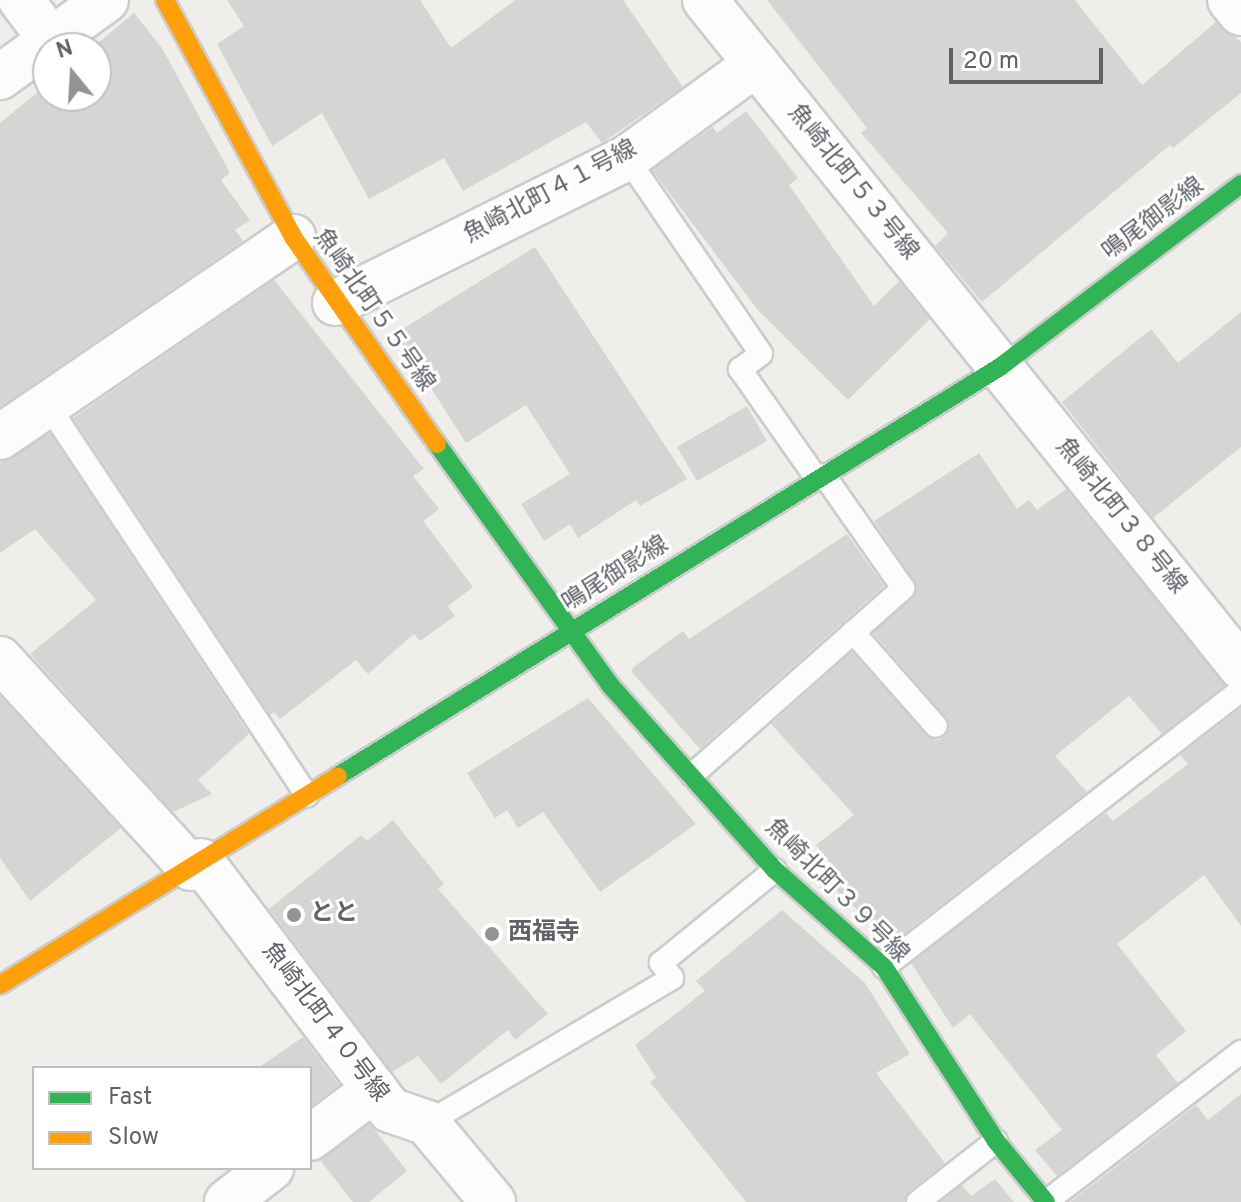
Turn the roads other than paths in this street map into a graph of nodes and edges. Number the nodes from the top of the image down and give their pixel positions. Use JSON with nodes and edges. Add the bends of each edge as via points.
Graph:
{"nodes":[{"id":1,"x":21,"y":0,"type":"edge"},
{"id":2,"x":106,"y":0,"type":"edge"},
{"id":3,"x":165,"y":0,"type":"edge"},
{"id":4,"x":705,"y":0,"type":"edge"},
{"id":5,"x":1230,"y":0,"type":"edge"},
{"id":6,"x":1241,"y":13,"type":"edge"},
{"id":7,"x":45,"y":32,"type":"edge"},
{"id":8,"x":57,"y":32,"type":"edge"},
{"id":9,"x":32,"y":51,"type":"edge"},
{"id":10,"x":756,"y":64,"type":"junction"},
{"id":11,"x":0,"y":77,"type":"edge"},
{"id":12,"x":627,"y":158,"type":"junction"},
{"id":13,"x":1241,"y":184,"type":"edge"},
{"id":14,"x":293,"y":237,"type":"junction"},
{"id":15,"x":335,"y":303,"type":"junction"},
{"id":16,"x":1000,"y":367,"type":"junction"},
{"id":17,"x":47,"y":404,"type":"junction"},
{"id":18,"x":0,"y":437,"type":"edge"},
{"id":19,"x":821,"y":477,"type":"junction"},
{"id":20,"x":572,"y":631,"type":"junction"},
{"id":21,"x":853,"y":632,"type":"junction"},
{"id":22,"x":0,"y":659,"type":"edge"},
{"id":23,"x":1241,"y":667,"type":"edge"},
{"id":24,"x":1241,"y":690,"type":"edge"},
{"id":25,"x":936,"y":726,"type":"dead end"},
{"id":26,"x":692,"y":775,"type":"junction"},
{"id":27,"x":307,"y":796,"type":"junction"},
{"id":28,"x":196,"y":865,"type":"junction"},
{"id":29,"x":775,"y":870,"type":"junction"},
{"id":30,"x":884,"y":967,"type":"junction"},
{"id":31,"x":0,"y":985,"type":"edge"},
{"id":32,"x":1241,"y":1052,"type":"edge"},
{"id":33,"x":375,"y":1089,"type":"junction"},
{"id":34,"x":427,"y":1123,"type":"junction"},
{"id":35,"x":312,"y":1136,"type":"edge"},
{"id":36,"x":996,"y":1141,"type":"junction"},
{"id":37,"x":268,"y":1170,"type":"edge"},
{"id":38,"x":227,"y":1202,"type":"edge"},
{"id":39,"x":493,"y":1202,"type":"edge"},
{"id":40,"x":918,"y":1202,"type":"edge"},
{"id":41,"x":1046,"y":1202,"type":"edge"}],
"edges":[{"from":1,"to":7,"type":"street"},
{"from":2,"to":8,"type":"street"},
{"from":3,"to":14,"type":"street","name":"魚崎北町５５号線"},
{"from":4,"to":10,"type":"street","name":"魚崎北町５３号線"},
{"from":5,"to":6,"type":"street"},
{"from":9,"to":11,"type":"street"},
{"from":10,"to":12,"type":"street","name":"魚崎北町４１号線"},
{"from":10,"to":16,"type":"street","name":"魚崎北町５３号線"},
{"from":12,"to":15,"type":"street","name":"魚崎北町４１号線"},
{"from":12,"to":19,"type":"lane","via":[[761,354],[740,369]]},
{"from":13,"to":16,"type":"street","name":"鳴尾御影線"},
{"from":14,"to":15,"type":"street","name":"魚崎北町５５号線"},
{"from":14,"to":17,"type":"street"},
{"from":15,"to":20,"type":"street","name":"魚崎北町５５号線"},
{"from":16,"to":19,"type":"street","name":"鳴尾御影線"},
{"from":16,"to":23,"type":"street","name":"魚崎北町３８号線"},
{"from":17,"to":18,"type":"street"},
{"from":17,"to":27,"type":"lane"},
{"from":19,"to":20,"type":"street","name":"鳴尾御影線"},
{"from":19,"to":21,"type":"lane","via":[[903,588]]},
{"from":20,"to":26,"type":"street","name":"魚崎北町３９号線","via":[[610,685]]},
{"from":20,"to":27,"type":"street","name":"鳴尾御影線"},
{"from":21,"to":25,"type":"lane"},
{"from":21,"to":26,"type":"lane"},
{"from":22,"to":28,"type":"street","name":"魚崎北町４０号線"},
{"from":24,"to":30,"type":"lane"},
{"from":26,"to":29,"type":"street","name":"魚崎北町３９号線"},
{"from":27,"to":28,"type":"street","name":"鳴尾御影線"},
{"from":28,"to":31,"type":"street","name":"鳴尾御影線"},
{"from":28,"to":33,"type":"street","name":"魚崎北町４０号線"},
{"from":29,"to":30,"type":"street","name":"魚崎北町３９号線"},
{"from":29,"to":34,"type":"lane","via":[[661,963],[672,978]]},
{"from":30,"to":36,"type":"street","name":"魚崎北町３９号線"},
{"from":32,"to":41,"type":"lane"},
{"from":33,"to":34,"type":"street","name":"魚崎北町４０号線","via":[[390,1110]]},
{"from":33,"to":35,"type":"street"},
{"from":34,"to":39,"type":"street"},
{"from":36,"to":40,"type":"lane"},
{"from":36,"to":41,"type":"street","name":"魚崎北町３９号線"},
{"from":37,"to":38,"type":"street"}]}
